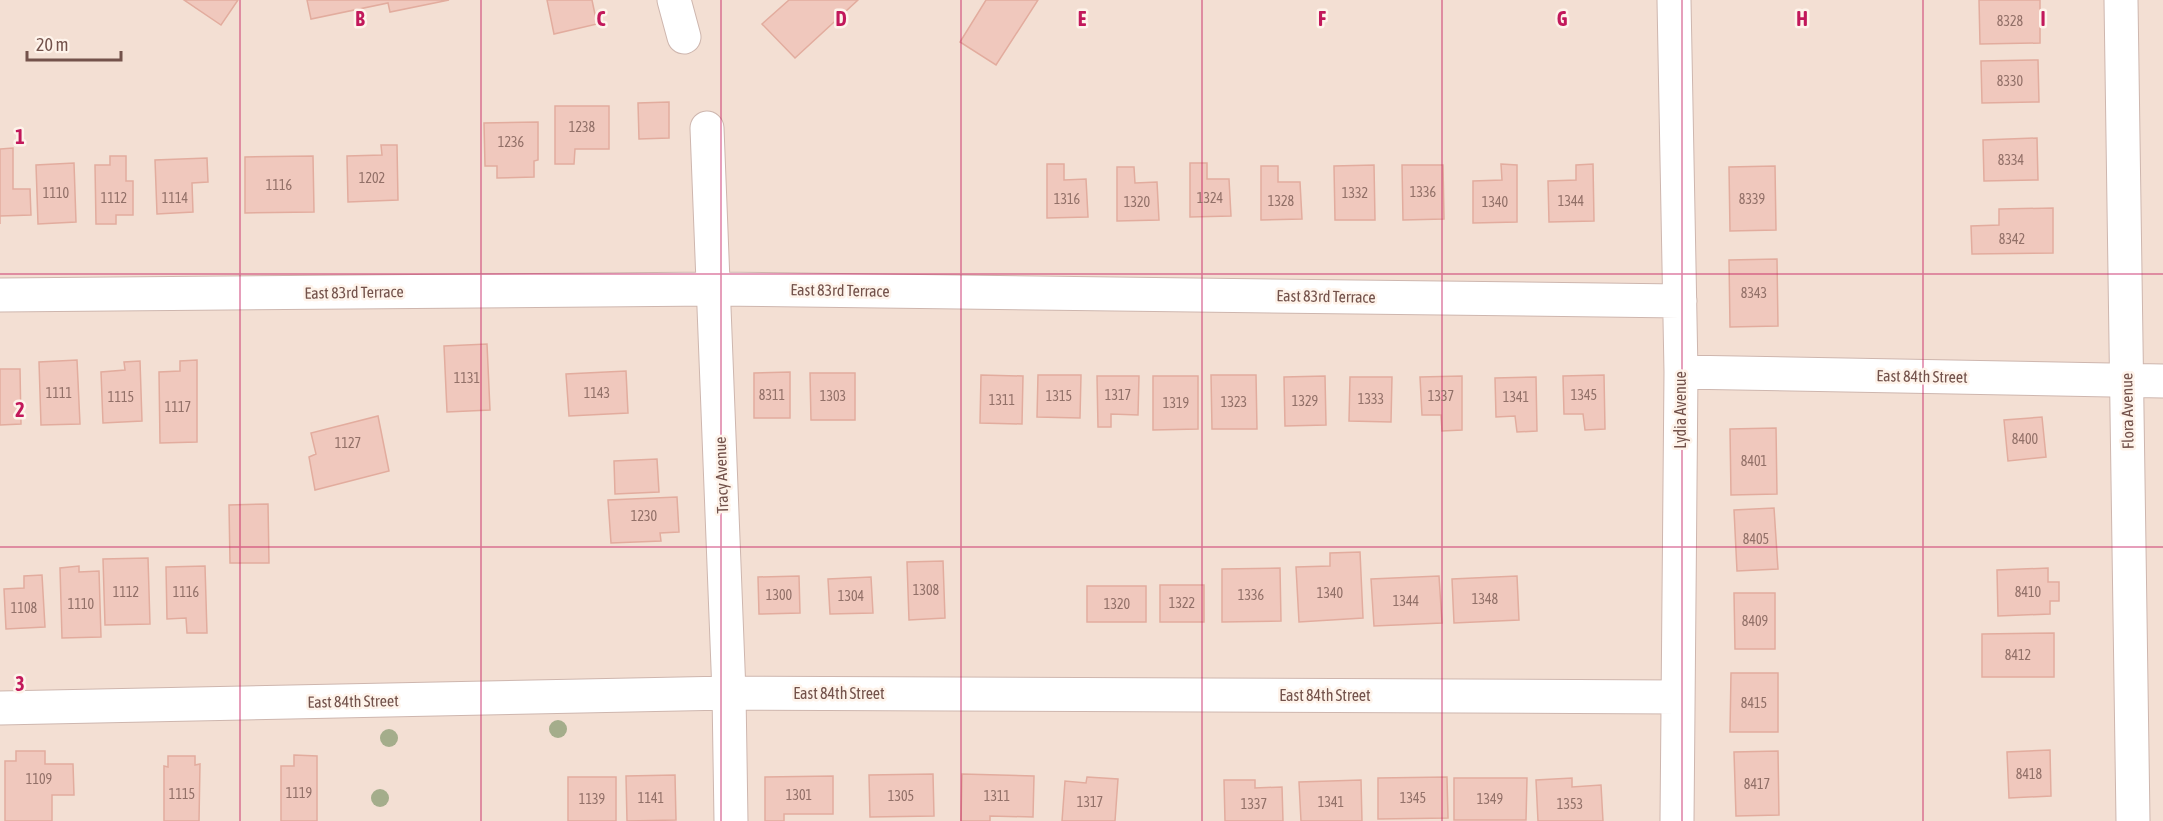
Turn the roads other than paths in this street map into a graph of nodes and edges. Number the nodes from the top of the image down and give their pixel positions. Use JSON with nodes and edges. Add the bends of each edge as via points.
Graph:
{"nodes":[{"id":1,"x":675,"y":0,"type":"edge"},
{"id":2,"x":1674,"y":0,"type":"edge"},
{"id":3,"x":2121,"y":0,"type":"edge"},
{"id":4,"x":684,"y":37,"type":"dead end"},
{"id":5,"x":707,"y":128,"type":"dead end"},
{"id":6,"x":714,"y":289,"type":"junction"},
{"id":7,"x":0,"y":295,"type":"edge"},
{"id":8,"x":1680,"y":301,"type":"junction"},
{"id":9,"x":1681,"y":372,"type":"junction"},
{"id":10,"x":2126,"y":380,"type":"junction"},
{"id":11,"x":2163,"y":381,"type":"edge"},
{"id":12,"x":729,"y":693,"type":"junction"},
{"id":13,"x":1678,"y":697,"type":"junction"},
{"id":14,"x":0,"y":708,"type":"edge"},
{"id":15,"x":731,"y":821,"type":"edge"},
{"id":16,"x":1677,"y":821,"type":"edge"},
{"id":17,"x":2133,"y":821,"type":"edge"}],
"edges":[{"from":1,"to":4,"type":"street"},
{"from":2,"to":8,"type":"street","name":"Lydia Avenue"},
{"from":3,"to":10,"type":"street","name":"Flora Avenue"},
{"from":5,"to":6,"type":"street","name":"Tracy Avenue"},
{"from":6,"to":7,"type":"street","name":"East 83rd Terrace"},
{"from":6,"to":8,"type":"street","name":"East 83rd Terrace"},
{"from":6,"to":12,"type":"street","name":"Tracy Avenue"},
{"from":8,"to":9,"type":"street","name":"Lydia Avenue"},
{"from":9,"to":10,"type":"street","name":"East 84th Street"},
{"from":9,"to":13,"type":"street","name":"Lydia Avenue"},
{"from":10,"to":11,"type":"street","name":"East 84th Street"},
{"from":10,"to":17,"type":"street","name":"Flora Avenue"},
{"from":12,"to":13,"type":"street","name":"East 84th Street"},
{"from":12,"to":14,"type":"street","name":"East 84th Street"},
{"from":12,"to":15,"type":"street","name":"Tracy Avenue"},
{"from":13,"to":16,"type":"street","name":"Lydia Avenue"}]}
